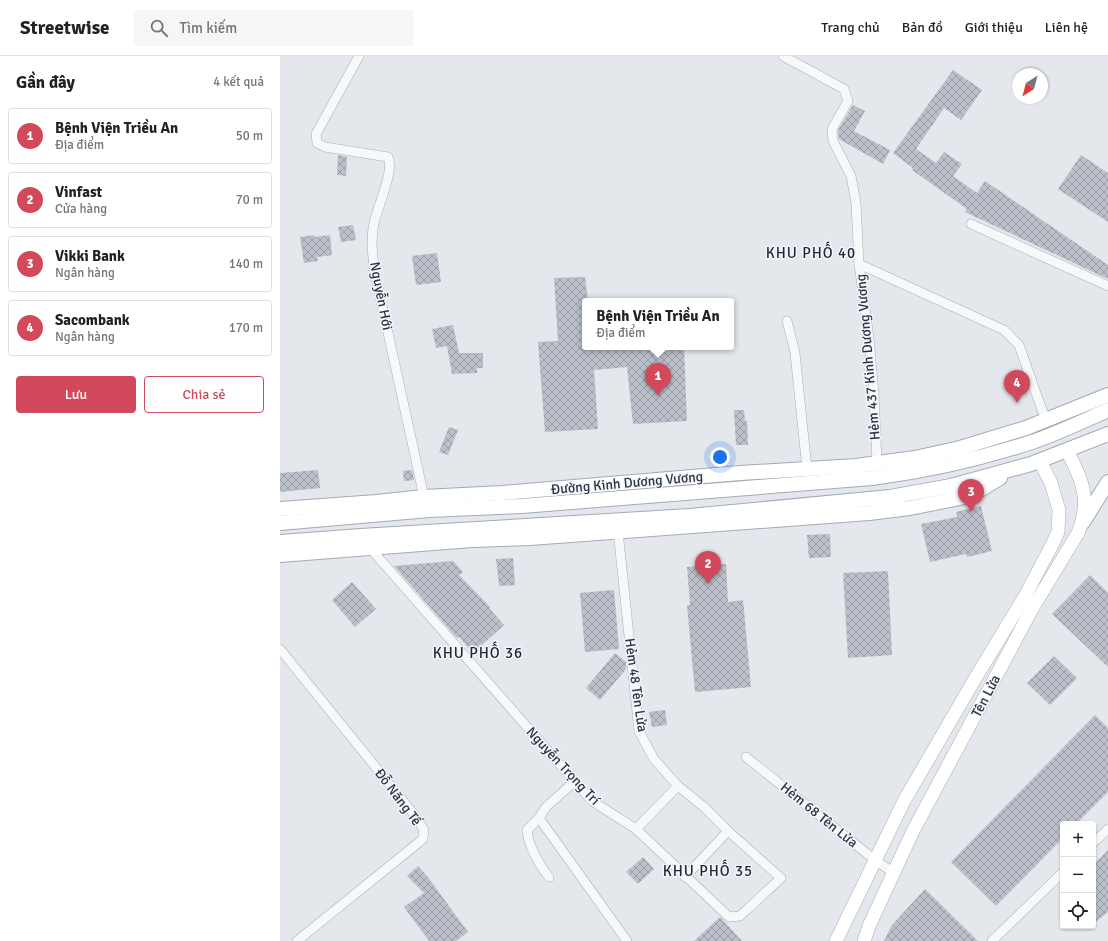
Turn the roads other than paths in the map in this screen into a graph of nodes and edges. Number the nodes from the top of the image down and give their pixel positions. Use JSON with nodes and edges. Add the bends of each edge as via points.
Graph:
{"nodes":[{"id":1,"x":359,"y":56,"type":"edge"},
{"id":2,"x":783,"y":56,"type":"edge"},
{"id":3,"x":971,"y":224,"type":"dead end"},
{"id":4,"x":859,"y":264,"type":"junction"},
{"id":5,"x":1108,"y":286,"type":"edge"},
{"id":6,"x":787,"y":321,"type":"dead end"},
{"id":7,"x":1108,"y":395,"type":"edge"},
{"id":8,"x":1108,"y":410,"type":"edge"},
{"id":9,"x":1047,"y":420,"type":"junction"},
{"id":10,"x":1026,"y":428,"type":"junction"},
{"id":11,"x":1055,"y":433,"type":"junction"},
{"id":12,"x":1108,"y":434,"type":"edge"},
{"id":13,"x":1032,"y":442,"type":"junction"},
{"id":14,"x":1067,"y":451,"type":"junction"},
{"id":15,"x":1040,"y":461,"type":"junction"},
{"id":16,"x":877,"y":463,"type":"junction"},
{"id":17,"x":807,"y":470,"type":"junction"},
{"id":18,"x":688,"y":478,"type":"junction"},
{"id":19,"x":1108,"y":482,"type":"edge"},
{"id":20,"x":689,"y":493,"type":"junction"},
{"id":21,"x":424,"y":497,"type":"junction"},
{"id":22,"x":280,"y":509,"type":"edge"},
{"id":23,"x":331,"y":512,"type":"junction"},
{"id":24,"x":690,"y":521,"type":"junction"},
{"id":25,"x":1082,"y":522,"type":"junction"},
{"id":26,"x":280,"y":523,"type":"edge"},
{"id":27,"x":618,"y":526,"type":"junction"},
{"id":28,"x":361,"y":536,"type":"junction"},
{"id":29,"x":280,"y":542,"type":"edge"},
{"id":30,"x":370,"y":548,"type":"junction"},
{"id":31,"x":280,"y":555,"type":"edge"},
{"id":32,"x":280,"y":649,"type":"edge"},
{"id":33,"x":746,"y":757,"type":"dead end"},
{"id":34,"x":574,"y":782,"type":"junction"},
{"id":35,"x":678,"y":786,"type":"junction"},
{"id":36,"x":539,"y":818,"type":"junction"},
{"id":37,"x":636,"y":829,"type":"junction"},
{"id":38,"x":1108,"y":829,"type":"edge"},
{"id":39,"x":728,"y":832,"type":"junction"},
{"id":40,"x":1096,"y":840,"type":"edge"},
{"id":41,"x":875,"y":860,"type":"junction"},
{"id":42,"x":894,"y":873,"type":"junction"},
{"id":43,"x":1060,"y":875,"type":"edge"},
{"id":44,"x":549,"y":877,"type":"dead end"},
{"id":45,"x":685,"y":877,"type":"junction"},
{"id":46,"x":781,"y":878,"type":"joint"},
{"id":47,"x":297,"y":941,"type":"edge"},
{"id":48,"x":627,"y":941,"type":"edge"},
{"id":49,"x":836,"y":941,"type":"edge"},
{"id":50,"x":864,"y":941,"type":"edge"},
{"id":51,"x":992,"y":941,"type":"edge"}],
"edges":[{"from":1,"to":21,"type":"street","name":"Nguyễn Hới","via":[[316,134],[317,143],[325,147],[388,157],[390,161],[372,233],[373,258]]},
{"from":2,"to":4,"type":"street","name":"Hẻm 437 Kinh Dương Vương","via":[[844,90],[848,101],[832,129],[833,141],[852,176]]},
{"from":3,"to":5,"type":"street"},
{"from":4,"to":9,"type":"street","via":[[1004,330],[1019,344]]},
{"from":4,"to":16,"type":"street","name":"Hẻm 437 Kinh Dương Vương","via":[[869,338]]},
{"from":6,"to":17,"type":"street","via":[[795,353]]},
{"from":7,"to":9,"type":"main road","name":"Đường Kinh Dương Vương"},
{"from":8,"to":11,"type":"main road","name":"Đường Kinh Dương Vương"},
{"from":9,"to":10,"type":"main road","name":"Đường Kinh Dương Vương"},
{"from":9,"to":11,"type":"main road"},
{"from":10,"to":13,"type":"main road"},
{"from":10,"to":16,"type":"main road","name":"Đường Kinh Dương Vương","via":[[960,448]]},
{"from":11,"to":13,"type":"main road","name":"Đường Kinh Dương Vương"},
{"from":11,"to":14,"type":"main road"},
{"from":12,"to":14,"type":"main road"},
{"from":13,"to":15,"type":"main road"},
{"from":13,"to":20,"type":"main road","name":"Đường Kinh Dương Vương","via":[[971,460],[908,473]]},
{"from":14,"to":15,"type":"main road"},
{"from":14,"to":25,"type":"main road","name":"Tên Lửa","via":[[1078,472],[1085,495]]},
{"from":15,"to":24,"type":"main road","via":[[951,486],[890,497]]},
{"from":15,"to":41,"type":"main road","name":"Tên Lửa","via":[[1051,483],[1058,510],[1058,532],[1024,598],[904,801]]},
{"from":16,"to":17,"type":"main road","name":"Đường Kinh Dương Vương"},
{"from":17,"to":18,"type":"main road","name":"Đường Kinh Dương Vương"},
{"from":18,"to":20,"type":"main road"},
{"from":18,"to":21,"type":"main road","name":"Đường Kinh Dương Vương"},
{"from":19,"to":25,"type":"main road"},
{"from":20,"to":23,"type":"main road","name":"Đường Kinh Dương Vương","via":[[522,506]]},
{"from":20,"to":24,"type":"main road"},
{"from":21,"to":23,"type":"main road","name":"Đường Kinh Dương Vương"},
{"from":22,"to":23,"type":"main road","name":"Đường Kinh Dương Vương"},
{"from":23,"to":26,"type":"main road","name":"Đường Kinh Dương Vương"},
{"from":24,"to":27,"type":"main road"},
{"from":25,"to":42,"type":"main road","name":"Tên Lửa","via":[[1078,533],[1032,609],[913,831]]},
{"from":27,"to":28,"type":"main road"},
{"from":27,"to":30,"type":"main road"},
{"from":27,"to":35,"type":"street","name":"Hẻm 48 Tên Lửa","via":[[639,731],[654,760]]},
{"from":28,"to":29,"type":"main road"},
{"from":28,"to":30,"type":"main road"},
{"from":30,"to":31,"type":"main road"},
{"from":30,"to":34,"type":"street","name":"Nguyễn Trọng Trí"},
{"from":32,"to":47,"type":"street","name":"Đỗ Năng Tế","via":[[424,830],[423,839]]},
{"from":33,"to":41,"type":"street","name":"Hẻm 68 Tên Lửa"},
{"from":34,"to":36,"type":"street","via":[[546,807]]},
{"from":34,"to":37,"type":"street","name":"Nguyễn Trọng Trí","via":[[592,801]]},
{"from":35,"to":37,"type":"street"},
{"from":35,"to":39,"type":"street","name":"Hẻm 48 Tên Lửa","via":[[704,807]]},
{"from":36,"to":44,"type":"street","via":[[527,830],[528,841],[536,860]]},
{"from":36,"to":48,"type":"street"},
{"from":37,"to":45,"type":"street","name":"Nguyễn Trọng Trí"},
{"from":38,"to":40,"type":"street"},
{"from":39,"to":45,"type":"street"},
{"from":39,"to":46,"type":"street","name":"Hẻm 48 Tên Lửa"},
{"from":41,"to":42,"type":"street","name":"Hẻm 68 Tên Lửa"},
{"from":41,"to":49,"type":"main road","name":"Tên Lửa"},
{"from":42,"to":50,"type":"main road","name":"Tên Lửa"},
{"from":43,"to":51,"type":"street"},
{"from":45,"to":46,"type":"street","name":"Nguyễn Trọng Trí","via":[[728,917],[740,916]]}]}
